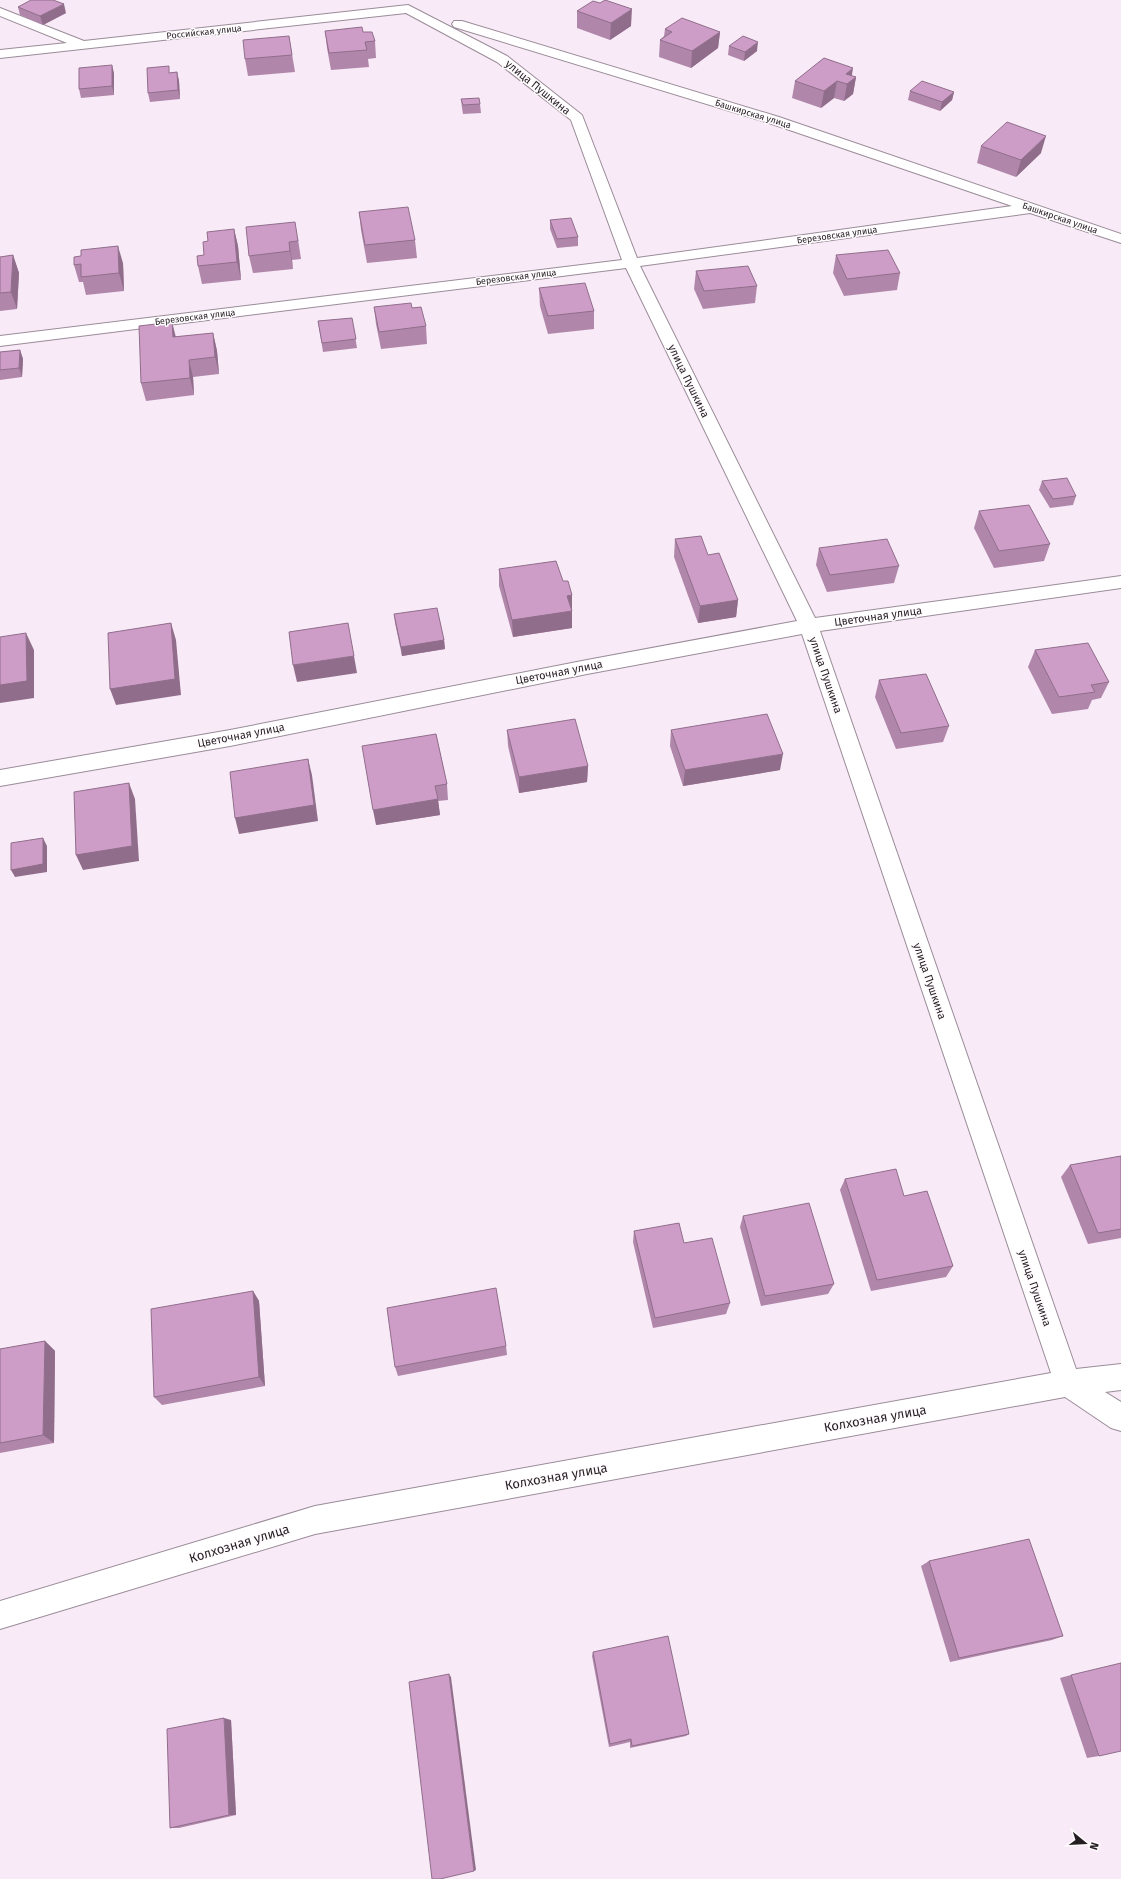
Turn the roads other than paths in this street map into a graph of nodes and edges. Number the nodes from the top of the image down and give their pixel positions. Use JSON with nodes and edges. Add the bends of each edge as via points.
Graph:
{"nodes":[{"id":1,"x":382,"y":0,"type":"edge"},
{"id":2,"x":408,"y":9,"type":"junction"},
{"id":3,"x":0,"y":12,"type":"edge"},
{"id":4,"x":84,"y":45,"type":"junction"},
{"id":5,"x":0,"y":54,"type":"edge"},
{"id":6,"x":1032,"y":208,"type":"junction"},
{"id":7,"x":1121,"y":239,"type":"edge"},
{"id":8,"x":631,"y":263,"type":"junction"},
{"id":9,"x":0,"y":341,"type":"edge"},
{"id":10,"x":1121,"y":582,"type":"edge"},
{"id":11,"x":809,"y":626,"type":"junction"},
{"id":12,"x":0,"y":778,"type":"edge"},
{"id":13,"x":1121,"y":1377,"type":"edge"},
{"id":14,"x":1068,"y":1383,"type":"junction"},
{"id":15,"x":1121,"y":1418,"type":"edge"},
{"id":16,"x":0,"y":1615,"type":"edge"}],
"edges":[{"from":1,"to":2,"type":"street","name":"Башкирская улица"},
{"from":2,"to":4,"type":"street","name":"Российская улица"},
{"from":2,"to":6,"type":"street","name":"Башкирская улица","via":[[774,120]]},
{"from":2,"to":8,"type":"street","name":"улица Пушкина","via":[[502,58],[577,118]]},
{"from":3,"to":4,"type":"street"},
{"from":4,"to":5,"type":"street","name":"Российская улица"},
{"from":6,"to":7,"type":"street","name":"Башкирская улица"},
{"from":6,"to":8,"type":"street","name":"Березовская улица"},
{"from":8,"to":9,"type":"street","name":"Березовская улица"},
{"from":8,"to":11,"type":"street","name":"улица Пушкина"},
{"from":10,"to":11,"type":"street","name":"Цветочная улица"},
{"from":11,"to":12,"type":"street","name":"Цветочная улица","via":[[594,665],[230,738]]},
{"from":11,"to":14,"type":"street","name":"улица Пушкина"},
{"from":13,"to":14,"type":"street","name":"Колхозная улица"},
{"from":14,"to":15,"type":"street"},
{"from":14,"to":16,"type":"street","name":"Колхозная улица","via":[[315,1520]]}]}
